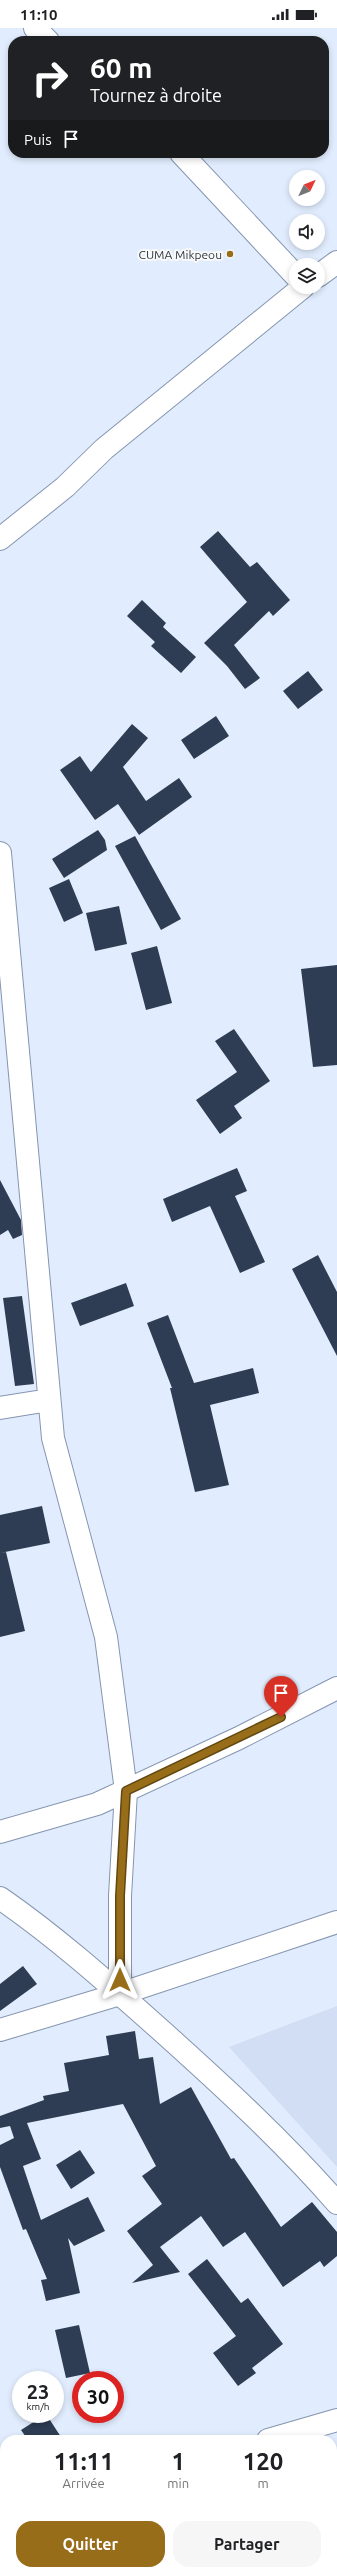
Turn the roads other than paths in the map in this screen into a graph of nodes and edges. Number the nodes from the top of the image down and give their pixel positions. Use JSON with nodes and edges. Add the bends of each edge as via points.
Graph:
{"nodes":[{"id":1,"x":35,"y":28,"type":"edge"},
{"id":2,"x":43,"y":36,"type":"edge"},
{"id":3,"x":186,"y":158,"type":"edge"},
{"id":4,"x":337,"y":262,"type":"edge"},
{"id":5,"x":289,"y":269,"type":"edge"},
{"id":6,"x":325,"y":271,"type":"edge"},
{"id":7,"x":294,"y":294,"type":"edge"},
{"id":8,"x":0,"y":539,"type":"edge"},
{"id":9,"x":0,"y":852,"type":"edge"},
{"id":10,"x":49,"y":1400,"type":"junction"},
{"id":11,"x":0,"y":1408,"type":"edge"},
{"id":12,"x":337,"y":1688,"type":"edge"},
{"id":13,"x":126,"y":1791,"type":"junction"},
{"id":14,"x":0,"y":1832,"type":"edge"},
{"id":15,"x":0,"y":1898,"type":"edge"},
{"id":16,"x":337,"y":1922,"type":"edge"},
{"id":17,"x":120,"y":1994,"type":"junction"},
{"id":18,"x":0,"y":2030,"type":"edge"},
{"id":19,"x":337,"y":2203,"type":"edge"},
{"id":20,"x":337,"y":2420,"type":"edge"},
{"id":21,"x":285,"y":2435,"type":"edge"}],
"edges":[{"from":1,"to":2,"type":"street"},
{"from":3,"to":5,"type":"street"},
{"from":4,"to":6,"type":"street"},
{"from":7,"to":8,"type":"street","via":[[110,444],[65,486]]},
{"from":9,"to":10,"type":"street"},
{"from":10,"to":11,"type":"street"},
{"from":10,"to":13,"type":"street","via":[[55,1445],[106,1637]]},
{"from":12,"to":13,"type":"street"},
{"from":13,"to":14,"type":"street","via":[[97,1804]]},
{"from":13,"to":17,"type":"street","via":[[120,1896]]},
{"from":15,"to":17,"type":"street"},
{"from":16,"to":17,"type":"street"},
{"from":17,"to":18,"type":"street"},
{"from":17,"to":19,"type":"street","via":[[258,2120]]},
{"from":20,"to":21,"type":"street"}]}
